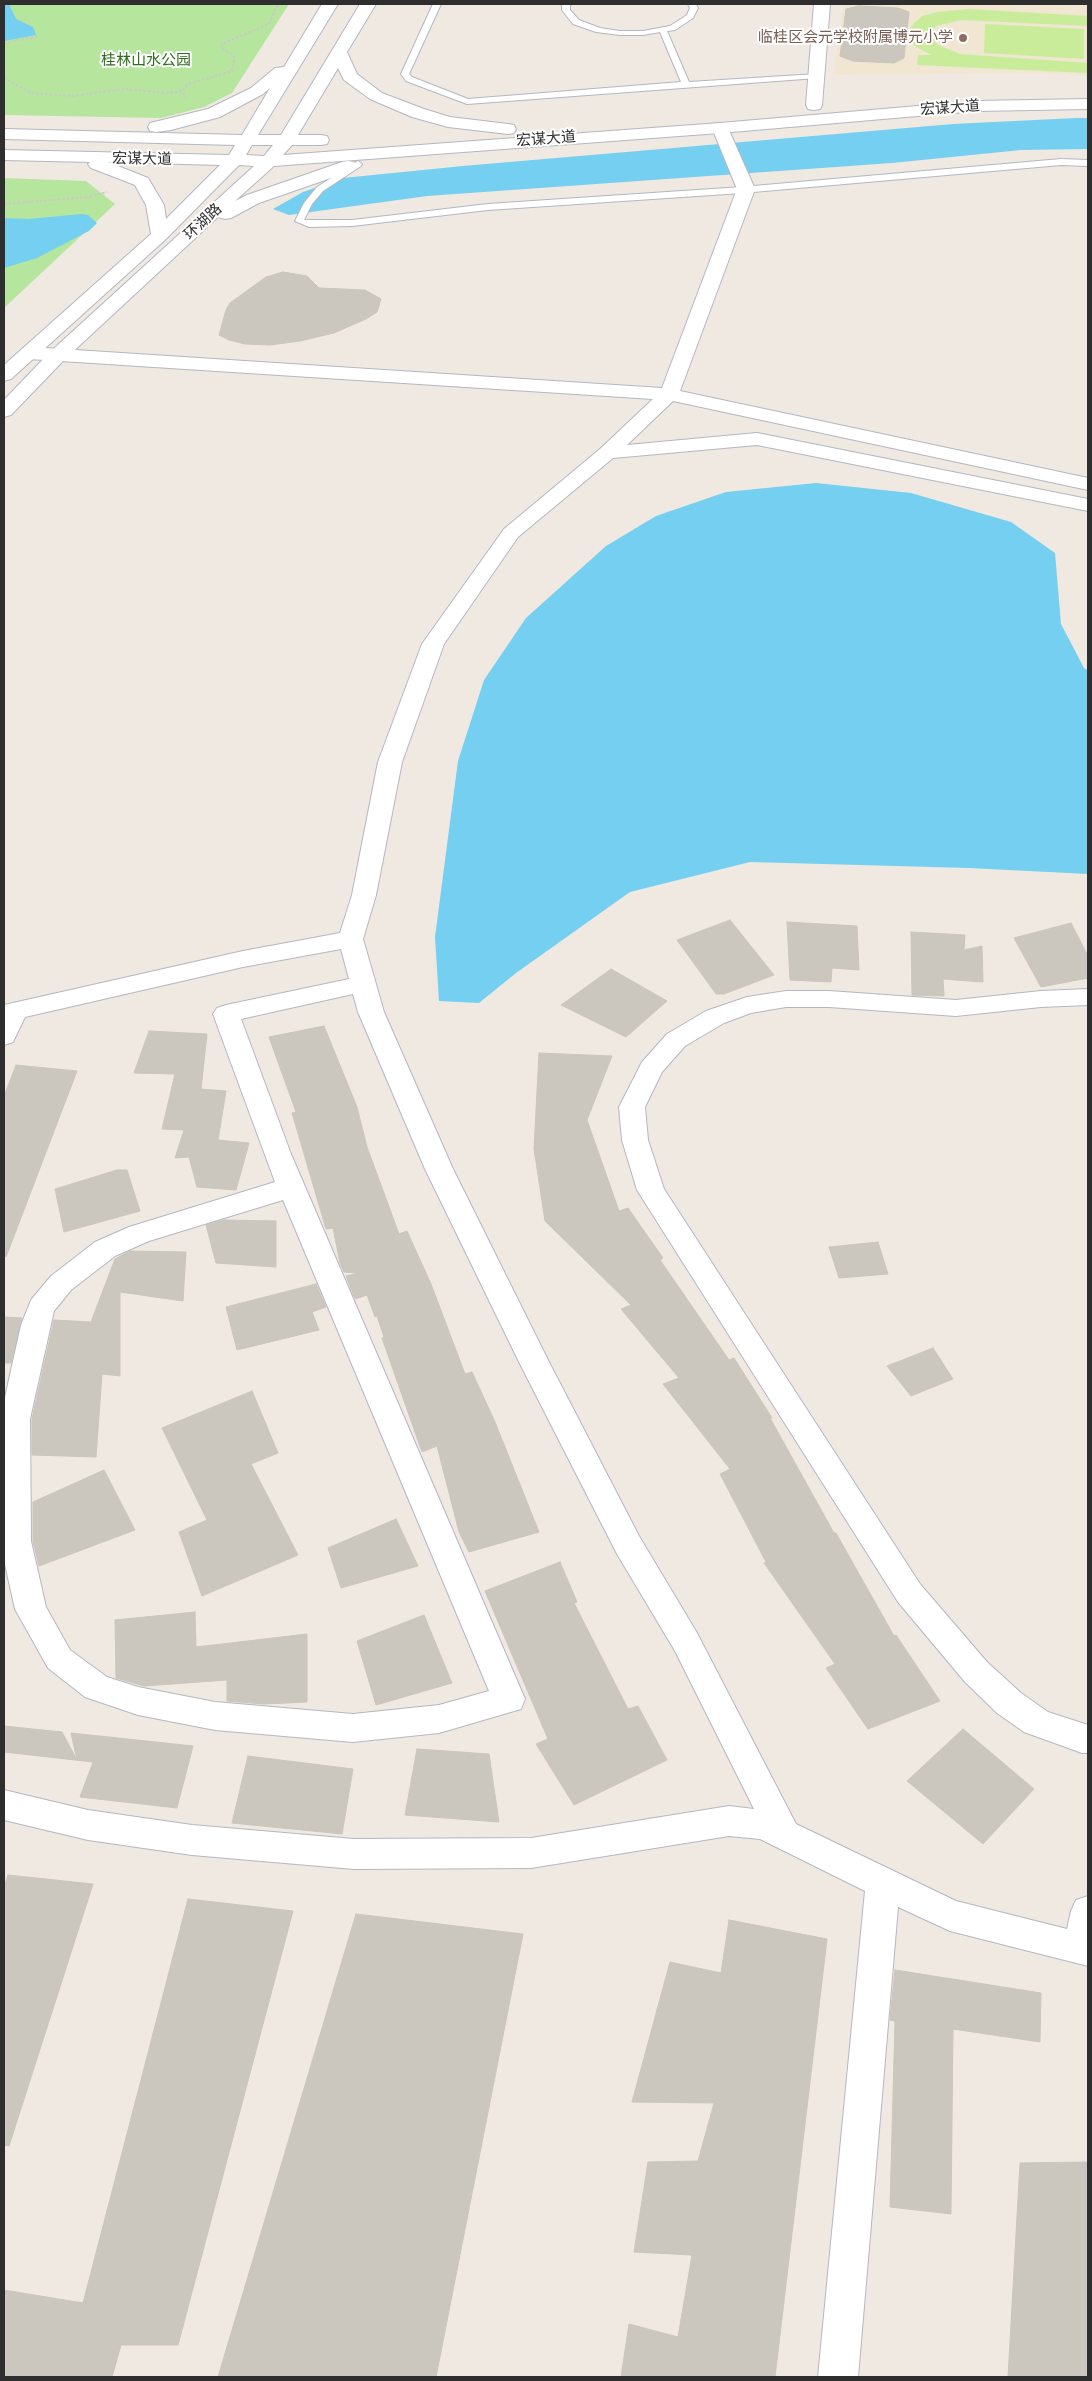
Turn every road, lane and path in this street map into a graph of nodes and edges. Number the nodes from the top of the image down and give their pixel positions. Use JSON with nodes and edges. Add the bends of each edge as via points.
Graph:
{"nodes":[{"id":1,"x":278,"y":4,"type":"edge"},
{"id":2,"x":330,"y":4,"type":"edge"},
{"id":3,"x":368,"y":4,"type":"edge"},
{"id":4,"x":436,"y":4,"type":"edge"},
{"id":5,"x":566,"y":4,"type":"edge"},
{"id":6,"x":692,"y":4,"type":"edge"},
{"id":7,"x":822,"y":4,"type":"edge"},
{"id":8,"x":663,"y":30,"type":"junction"},
{"id":9,"x":39,"y":36,"type":"dead end"},
{"id":10,"x":4,"y":43,"type":"edge"},
{"id":11,"x":339,"y":52,"type":"junction"},
{"id":12,"x":297,"y":57,"type":"junction"},
{"id":13,"x":817,"y":76,"type":"junction"},
{"id":14,"x":4,"y":78,"type":"edge"},
{"id":15,"x":686,"y":84,"type":"junction"},
{"id":16,"x":183,"y":91,"type":"junction"},
{"id":17,"x":1088,"y":93,"type":"edge"},
{"id":18,"x":1088,"y":104,"type":"edge"},
{"id":19,"x":814,"y":105,"type":"junction"},
{"id":20,"x":214,"y":113,"type":"junction"},
{"id":21,"x":720,"y":128,"type":"junction"},
{"id":22,"x":508,"y":129,"type":"junction"},
{"id":23,"x":4,"y":134,"type":"edge"},
{"id":24,"x":84,"y":136,"type":"junction"},
{"id":25,"x":246,"y":140,"type":"junction"},
{"id":26,"x":286,"y":141,"type":"junction"},
{"id":27,"x":482,"y":144,"type":"junction"},
{"id":28,"x":4,"y":155,"type":"edge"},
{"id":29,"x":74,"y":157,"type":"junction"},
{"id":30,"x":234,"y":161,"type":"junction"},
{"id":31,"x":269,"y":161,"type":"junction"},
{"id":32,"x":1088,"y":163,"type":"edge"},
{"id":33,"x":358,"y":164,"type":"junction"},
{"id":34,"x":142,"y":182,"type":"junction"},
{"id":35,"x":746,"y":189,"type":"junction"},
{"id":36,"x":4,"y":204,"type":"edge"},
{"id":37,"x":195,"y":229,"type":"junction"},
{"id":38,"x":160,"y":235,"type":"junction"},
{"id":39,"x":29,"y":354,"type":"junction"},
{"id":40,"x":57,"y":356,"type":"junction"},
{"id":41,"x":4,"y":375,"type":"edge"},
{"id":42,"x":669,"y":394,"type":"junction"},
{"id":43,"x":4,"y":411,"type":"edge"},
{"id":44,"x":607,"y":453,"type":"junction"},
{"id":45,"x":1088,"y":484,"type":"edge"},
{"id":46,"x":1088,"y":505,"type":"edge"},
{"id":47,"x":351,"y":939,"type":"junction"},
{"id":48,"x":363,"y":984,"type":"junction"},
{"id":49,"x":1088,"y":997,"type":"edge"},
{"id":50,"x":9,"y":1013,"type":"edge"},
{"id":51,"x":4,"y":1036,"type":"edge"},
{"id":52,"x":291,"y":1187,"type":"junction"},
{"id":53,"x":1088,"y":1739,"type":"edge"},
{"id":54,"x":4,"y":1805,"type":"edge"},
{"id":55,"x":784,"y":1834,"type":"junction"},
{"id":56,"x":883,"y":1882,"type":"junction"},
{"id":57,"x":1088,"y":1911,"type":"edge"},
{"id":58,"x":1084,"y":1949,"type":"edge"},
{"id":59,"x":838,"y":2377,"type":"edge"}],
"edges":[{"from":1,"to":16,"type":"path","via":[[269,24],[222,44],[222,48],[235,57],[232,71],[188,84]]},
{"from":2,"to":12,"type":"street","name":"环湖路"},
{"from":3,"to":11,"type":"street","name":"环湖路"},
{"from":4,"to":15,"type":"lane","via":[[404,74],[409,79],[467,102]]},
{"from":5,"to":8,"type":"lane","via":[[571,18],[599,30],[628,33]]},
{"from":6,"to":8,"type":"lane","via":[[694,8],[686,20]]},
{"from":7,"to":13,"type":"street"},
{"from":8,"to":15,"type":"lane"},
{"from":9,"to":10,"type":"path"},
{"from":11,"to":22,"type":"street","via":[[350,77],[376,96],[448,122]]},
{"from":11,"to":26,"type":"street","name":"环湖路"},
{"from":12,"to":20,"type":"street","via":[[257,91]]},
{"from":12,"to":25,"type":"street","name":"环湖路"},
{"from":13,"to":15,"type":"lane"},
{"from":13,"to":19,"type":"street"},
{"from":14,"to":16,"type":"path","via":[[31,93],[53,95],[73,96],[124,89]]},
{"from":16,"to":20,"type":"path","via":[[187,102]]},
{"from":17,"to":19,"type":"street","name":"宏谋大道","via":[[1034,92]]},
{"from":18,"to":21,"type":"street","name":"宏谋大道","via":[[976,106]]},
{"from":19,"to":22,"type":"street","name":"宏谋大道"},
{"from":20,"to":24,"type":"street","via":[[171,125]]},
{"from":21,"to":27,"type":"street","name":"宏谋大道"},
{"from":21,"to":35,"type":"street"},
{"from":22,"to":26,"type":"street","name":"宏谋大道"},
{"from":23,"to":24,"type":"street","name":"宏谋大道"},
{"from":24,"to":25,"type":"street","name":"宏谋大道"},
{"from":25,"to":26,"type":"street","name":"宏谋大道"},
{"from":25,"to":30,"type":"street","name":"环湖路"},
{"from":26,"to":31,"type":"street","name":"环湖路"},
{"from":27,"to":31,"type":"street","name":"宏谋大道"},
{"from":27,"to":33,"type":"street"},
{"from":28,"to":29,"type":"street","name":"宏谋大道"},
{"from":29,"to":30,"type":"street","name":"宏谋大道"},
{"from":29,"to":34,"type":"street"},
{"from":30,"to":31,"type":"street","name":"宏谋大道"},
{"from":30,"to":38,"type":"street","name":"环湖路"},
{"from":31,"to":37,"type":"street","name":"环湖路"},
{"from":32,"to":35,"type":"lane","via":[[1061,162]]},
{"from":33,"to":35,"type":"lane","via":[[320,188],[299,221],[309,224],[352,223],[488,207]]},
{"from":33,"to":37,"type":"street","via":[[253,199]]},
{"from":34,"to":36,"type":"path","via":[[89,197]]},
{"from":34,"to":38,"type":"street","via":[[155,205]]},
{"from":35,"to":42,"type":"street"},
{"from":37,"to":40,"type":"street","name":"环湖路"},
{"from":38,"to":39,"type":"street","name":"环湖路"},
{"from":39,"to":40,"type":"street"},
{"from":39,"to":41,"type":"street","name":"环湖路"},
{"from":40,"to":42,"type":"street"},
{"from":40,"to":43,"type":"street","name":"环湖路"},
{"from":42,"to":44,"type":"street"},
{"from":42,"to":45,"type":"street"},
{"from":44,"to":46,"type":"street","via":[[757,439]]},
{"from":44,"to":47,"type":"street","via":[[512,533],[433,644],[390,762],[364,895]]},
{"from":47,"to":48,"type":"street"},
{"from":47,"to":50,"type":"street","via":[[243,959]]},
{"from":48,"to":52,"type":"street","via":[[226,1014]]},
{"from":48,"to":55,"type":"street","via":[[371,1012],[438,1170],[628,1545],[686,1642]]},
{"from":49,"to":53,"type":"street","via":[[956,1008],[829,998],[786,999],[747,1005],[715,1017],[676,1040],[651,1068],[632,1107],[635,1140],[651,1190],[909,1593],[976,1672],[1009,1703],[1036,1722]]},
{"from":50,"to":51,"type":"street"},
{"from":52,"to":52,"type":"street","via":[[470,1607],[509,1699],[439,1719],[353,1728],[205,1714],[138,1701],[96,1687],[59,1659],[31,1609],[15,1541],[15,1419],[41,1307],[61,1284],[105,1249],[139,1234]]},
{"from":54,"to":55,"type":"street","via":[[88,1825],[192,1840],[354,1854],[531,1853],[729,1821],[764,1825]]},
{"from":55,"to":56,"type":"street"},
{"from":56,"to":58,"type":"street","via":[[950,1915]]},
{"from":56,"to":59,"type":"street"},
{"from":57,"to":58,"type":"street"}]}
